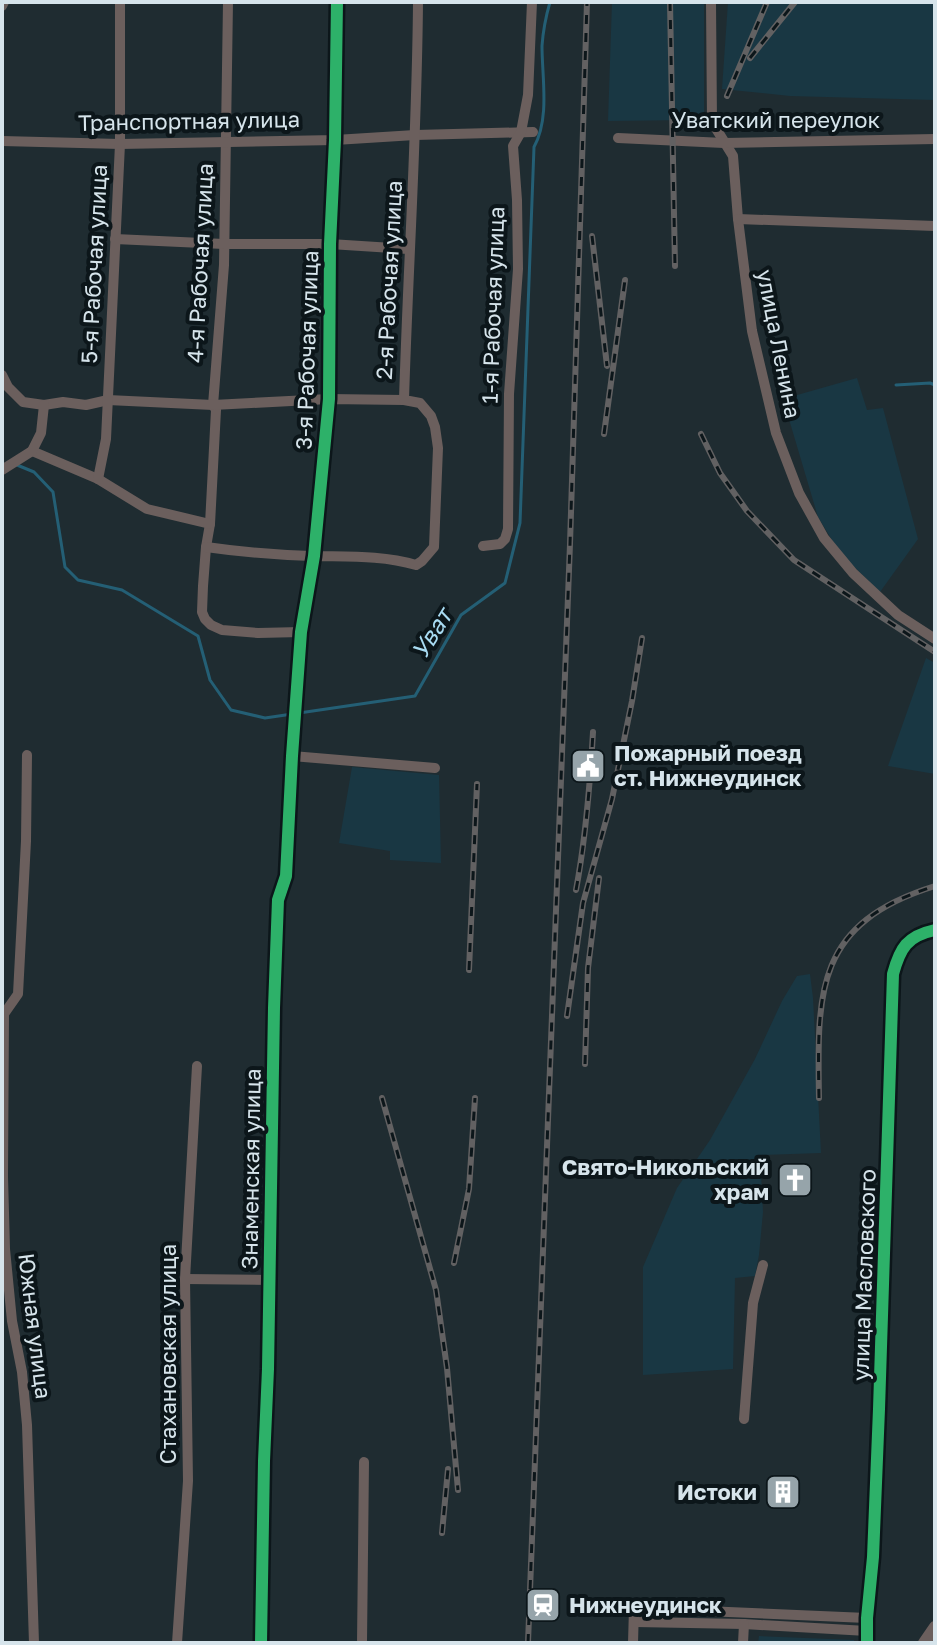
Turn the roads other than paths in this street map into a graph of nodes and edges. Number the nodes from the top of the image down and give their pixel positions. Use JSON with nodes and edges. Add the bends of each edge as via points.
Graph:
{"nodes":[{"id":1,"x":120,"y":2,"type":"edge"},
{"id":2,"x":228,"y":2,"type":"edge"},
{"id":3,"x":337,"y":2,"type":"edge"},
{"id":4,"x":418,"y":2,"type":"edge"},
{"id":5,"x":532,"y":2,"type":"edge"},
{"id":6,"x":711,"y":2,"type":"edge"},
{"id":7,"x":521,"y":132,"type":"junction"},
{"id":8,"x":533,"y":132,"type":"dead end"},
{"id":9,"x":415,"y":135,"type":"junction"},
{"id":10,"x":618,"y":138,"type":"dead end"},
{"id":11,"x":935,"y":139,"type":"edge"},
{"id":12,"x":225,"y":140,"type":"junction"},
{"id":13,"x":335,"y":140,"type":"junction"},
{"id":14,"x":2,"y":141,"type":"edge"},
{"id":15,"x":724,"y":143,"type":"junction"},
{"id":16,"x":120,"y":144,"type":"junction"},
{"id":17,"x":738,"y":219,"type":"junction"},
{"id":18,"x":935,"y":226,"type":"edge"},
{"id":19,"x":115,"y":239,"type":"junction"},
{"id":20,"x":224,"y":244,"type":"junction"},
{"id":21,"x":330,"y":244,"type":"junction"},
{"id":22,"x":408,"y":249,"type":"junction"},
{"id":23,"x":2,"y":375,"type":"edge"},
{"id":24,"x":329,"y":399,"type":"junction"},
{"id":25,"x":108,"y":400,"type":"junction"},
{"id":26,"x":404,"y":400,"type":"junction"},
{"id":27,"x":44,"y":405,"type":"junction"},
{"id":28,"x":213,"y":405,"type":"junction"},
{"id":29,"x":32,"y":451,"type":"junction"},
{"id":30,"x":2,"y":470,"type":"edge"},
{"id":31,"x":98,"y":479,"type":"junction"},
{"id":32,"x":210,"y":524,"type":"junction"},
{"id":33,"x":483,"y":546,"type":"dead end"},
{"id":34,"x":206,"y":547,"type":"junction"},
{"id":35,"x":314,"y":556,"type":"junction"},
{"id":36,"x":301,"y":632,"type":"junction"},
{"id":37,"x":935,"y":639,"type":"edge"},
{"id":38,"x":298,"y":698,"type":"joint"},
{"id":39,"x":27,"y":755,"type":"dead end"},
{"id":40,"x":292,"y":756,"type":"junction"},
{"id":41,"x":435,"y":768,"type":"dead end"},
{"id":42,"x":935,"y":930,"type":"edge"},
{"id":43,"x":3,"y":1014,"type":"edge"},
{"id":44,"x":197,"y":1066,"type":"dead end"},
{"id":45,"x":4,"y":1249,"type":"edge"},
{"id":46,"x":763,"y":1265,"type":"dead end"},
{"id":47,"x":185,"y":1279,"type":"junction"},
{"id":48,"x":269,"y":1280,"type":"junction"},
{"id":49,"x":744,"y":1419,"type":"dead end"},
{"id":50,"x":364,"y":1462,"type":"dead end"},
{"id":51,"x":867,"y":1618,"type":"junction"},
{"id":52,"x":635,"y":1622,"type":"junction"},
{"id":53,"x":744,"y":1624,"type":"junction"},
{"id":54,"x":935,"y":1627,"type":"edge"},
{"id":55,"x":867,"y":1637,"type":"edge"},
{"id":56,"x":34,"y":1643,"type":"edge"},
{"id":57,"x":177,"y":1643,"type":"edge"},
{"id":58,"x":261,"y":1643,"type":"edge"},
{"id":59,"x":362,"y":1643,"type":"edge"},
{"id":60,"x":633,"y":1643,"type":"edge"},
{"id":61,"x":743,"y":1643,"type":"edge"},
{"id":62,"x":924,"y":1643,"type":"edge"}],
"edges":[{"from":1,"to":16,"type":"street","name":"5-я Рабочая улица"},
{"from":2,"to":12,"type":"street","name":"4-я Рабочая улица"},
{"from":3,"to":13,"type":"street","name":"3-я Рабочая улица"},
{"from":4,"to":9,"type":"street","name":"2-я Рабочая улица"},
{"from":5,"to":7,"type":"street","name":"1-я Рабочая улица"},
{"from":6,"to":15,"type":"street","name":"улица Ленина","via":[[712,122]]},
{"from":7,"to":8,"type":"street","name":"Транспортная улица"},
{"from":7,"to":9,"type":"street","name":"Транспортная улица"},
{"from":7,"to":33,"type":"street","name":"1-я Рабочая улица","via":[[513,146],[518,269],[509,394],[508,529],[500,544]]},
{"from":9,"to":13,"type":"street","name":"Транспортная улица"},
{"from":9,"to":22,"type":"street","name":"2-я Рабочая улица"},
{"from":10,"to":15,"type":"street","name":"Уватский переулок"},
{"from":11,"to":15,"type":"street","name":"Уватский переулок"},
{"from":12,"to":13,"type":"street","name":"Транспортная улица"},
{"from":12,"to":16,"type":"street","name":"Транспортная улица"},
{"from":12,"to":20,"type":"street","name":"4-я Рабочая улица"},
{"from":13,"to":21,"type":"street","name":"3-я Рабочая улица"},
{"from":14,"to":16,"type":"street","name":"Транспортная улица"},
{"from":15,"to":17,"type":"street","name":"улица Ленина","via":[[733,156]]},
{"from":16,"to":19,"type":"street","name":"5-я Рабочая улица"},
{"from":17,"to":18,"type":"street"},
{"from":17,"to":37,"type":"street","name":"улица Ленина","via":[[752,331],[776,433],[799,493],[824,538],[853,573],[898,615]]},
{"from":19,"to":20,"type":"street"},
{"from":19,"to":25,"type":"street","name":"5-я Рабочая улица"},
{"from":20,"to":21,"type":"street"},
{"from":20,"to":28,"type":"street","name":"4-я Рабочая улица"},
{"from":21,"to":22,"type":"street"},
{"from":21,"to":24,"type":"street","name":"3-я Рабочая улица"},
{"from":22,"to":26,"type":"street","name":"2-я Рабочая улица"},
{"from":23,"to":27,"type":"street","via":[[23,402]]},
{"from":24,"to":26,"type":"street"},
{"from":24,"to":28,"type":"street"},
{"from":24,"to":35,"type":"street","name":"3-я Рабочая улица"},
{"from":25,"to":27,"type":"street"},
{"from":25,"to":28,"type":"street"},
{"from":25,"to":31,"type":"street","name":"5-я Рабочая улица"},
{"from":26,"to":35,"type":"street","name":"2-я Рабочая улица","via":[[420,403],[435,427],[434,547],[416,565]]},
{"from":27,"to":29,"type":"street","via":[[41,433]]},
{"from":28,"to":32,"type":"street","name":"4-я Рабочая улица"},
{"from":29,"to":30,"type":"street"},
{"from":29,"to":31,"type":"street"},
{"from":31,"to":32,"type":"street","via":[[147,509]]},
{"from":32,"to":34,"type":"street","name":"4-я Рабочая улица"},
{"from":34,"to":35,"type":"street"},
{"from":34,"to":36,"type":"street","name":"4-я Рабочая улица","via":[[202,612],[211,625],[258,633]]},
{"from":35,"to":36,"type":"street","name":"3-я Рабочая улица"},
{"from":36,"to":38,"type":"street","name":"3-я Рабочая улица"},
{"from":38,"to":40,"type":"street","name":"Знаменская улица"},
{"from":39,"to":43,"type":"street","via":[[18,994]]},
{"from":40,"to":41,"type":"street"},
{"from":40,"to":48,"type":"street","name":"Знаменская улица","via":[[286,876],[278,900]]},
{"from":42,"to":51,"type":"street","name":"улица Масловского","via":[[908,942],[893,974]]},
{"from":43,"to":45,"type":"street","name":"Южная улица"},
{"from":44,"to":47,"type":"street","name":"Стахановская улица"},
{"from":45,"to":56,"type":"street","name":"Южная улица","via":[[27,1425]]},
{"from":46,"to":49,"type":"street","via":[[753,1303]]},
{"from":47,"to":48,"type":"street"},
{"from":47,"to":57,"type":"street","name":"Стахановская улица","via":[[188,1481]]},
{"from":48,"to":58,"type":"street","name":"Знаменская улица"},
{"from":50,"to":59,"type":"street"},
{"from":51,"to":52,"type":"street","via":[[634,1608]]},
{"from":51,"to":55,"type":"street","name":"улица Масловского"},
{"from":52,"to":53,"type":"street"},
{"from":52,"to":60,"type":"street"},
{"from":53,"to":55,"type":"street"},
{"from":53,"to":61,"type":"street"},
{"from":54,"to":62,"type":"street"}]}
